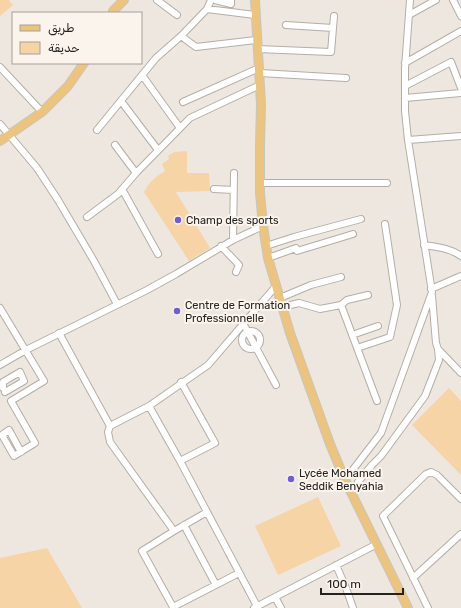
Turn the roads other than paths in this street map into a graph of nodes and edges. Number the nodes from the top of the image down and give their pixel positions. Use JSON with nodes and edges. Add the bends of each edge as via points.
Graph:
{"nodes":[{"id":1,"x":119,"y":0,"type":"edge"},
{"id":2,"x":157,"y":0,"type":"edge"},
{"id":3,"x":211,"y":0,"type":"edge"},
{"id":4,"x":218,"y":0,"type":"edge"},
{"id":5,"x":231,"y":0,"type":"edge"},
{"id":6,"x":255,"y":0,"type":"edge"},
{"id":7,"x":410,"y":0,"type":"edge"},
{"id":8,"x":436,"y":0,"type":"edge"},
{"id":9,"x":453,"y":0,"type":"edge"},
{"id":10,"x":207,"y":9,"type":"junction"},
{"id":11,"x":216,"y":10,"type":"junction"},
{"id":12,"x":112,"y":12,"type":"edge"},
{"id":13,"x":177,"y":15,"type":"dead end"},
{"id":14,"x":255,"y":15,"type":"junction"},
{"id":15,"x":409,"y":15,"type":"junction"},
{"id":16,"x":334,"y":16,"type":"dead end"},
{"id":17,"x":461,"y":16,"type":"edge"},
{"id":18,"x":286,"y":25,"type":"dead end"},
{"id":19,"x":333,"y":28,"type":"junction"},
{"id":20,"x":461,"y":31,"type":"edge"},
{"id":21,"x":181,"y":36,"type":"junction"},
{"id":22,"x":256,"y":40,"type":"junction"},
{"id":23,"x":257,"y":49,"type":"junction"},
{"id":24,"x":405,"y":63,"type":"junction"},
{"id":25,"x":83,"y":64,"type":"edge"},
{"id":26,"x":0,"y":67,"type":"edge"},
{"id":27,"x":259,"y":70,"type":"junction"},
{"id":28,"x":142,"y":75,"type":"junction"},
{"id":29,"x":346,"y":78,"type":"dead end"},
{"id":30,"x":260,"y":86,"type":"junction"},
{"id":31,"x":405,"y":86,"type":"junction"},
{"id":32,"x":461,"y":88,"type":"edge"},
{"id":33,"x":461,"y":93,"type":"edge"},
{"id":34,"x":405,"y":98,"type":"junction"},
{"id":35,"x":121,"y":101,"type":"junction"},
{"id":36,"x":183,"y":102,"type":"dead end"},
{"id":37,"x":42,"y":112,"type":"junction"},
{"id":38,"x":0,"y":124,"type":"edge"},
{"id":39,"x":180,"y":128,"type":"junction"},
{"id":40,"x":97,"y":130,"type":"dead end"},
{"id":41,"x":9,"y":134,"type":"junction"},
{"id":42,"x":461,"y":136,"type":"edge"},
{"id":43,"x":408,"y":140,"type":"junction"},
{"id":44,"x":0,"y":141,"type":"edge"},
{"id":45,"x":115,"y":145,"type":"dead end"},
{"id":46,"x":158,"y":150,"type":"junction"},
{"id":47,"x":136,"y":173,"type":"junction"},
{"id":48,"x":234,"y":173,"type":"dead end"},
{"id":49,"x":260,"y":183,"type":"junction"},
{"id":50,"x":387,"y":183,"type":"dead end"},
{"id":51,"x":122,"y":189,"type":"junction"},
{"id":52,"x":214,"y":189,"type":"dead end"},
{"id":53,"x":234,"y":190,"type":"junction"},
{"id":54,"x":87,"y":217,"type":"dead end"},
{"id":55,"x":361,"y":219,"type":"dead end"},
{"id":56,"x":385,"y":224,"type":"dead end"},
{"id":57,"x":262,"y":226,"type":"junction"},
{"id":58,"x":353,"y":234,"type":"dead end"},
{"id":59,"x":233,"y":240,"type":"junction"},
{"id":60,"x":424,"y":244,"type":"junction"},
{"id":61,"x":221,"y":246,"type":"junction"},
{"id":62,"x":266,"y":246,"type":"junction"},
{"id":63,"x":158,"y":254,"type":"dead end"},
{"id":64,"x":461,"y":256,"type":"edge"},
{"id":65,"x":268,"y":258,"type":"junction"},
{"id":66,"x":236,"y":272,"type":"dead end"},
{"id":67,"x":461,"y":276,"type":"edge"},
{"id":68,"x":341,"y":277,"type":"dead end"},
{"id":69,"x":276,"y":286,"type":"junction"},
{"id":70,"x":431,"y":291,"type":"junction"},
{"id":71,"x":368,"y":296,"type":"dead end"},
{"id":72,"x":281,"y":302,"type":"junction"},
{"id":73,"x":117,"y":304,"type":"junction"},
{"id":74,"x":341,"y":305,"type":"junction"},
{"id":75,"x":0,"y":308,"type":"edge"},
{"id":76,"x":244,"y":325,"type":"junction"},
{"id":77,"x":378,"y":326,"type":"dead end"},
{"id":78,"x":59,"y":333,"type":"junction"},
{"id":79,"x":352,"y":336,"type":"junction"},
{"id":80,"x":357,"y":348,"type":"junction"},
{"id":81,"x":438,"y":349,"type":"junction"},
{"id":82,"x":26,"y":350,"type":"junction"},
{"id":83,"x":0,"y":366,"type":"edge"},
{"id":84,"x":461,"y":373,"type":"edge"},
{"id":85,"x":181,"y":382,"type":"junction"},
{"id":86,"x":276,"y":384,"type":"dead end"},
{"id":87,"x":3,"y":389,"type":"edge"},
{"id":88,"x":11,"y":401,"type":"junction"},
{"id":89,"x":376,"y":401,"type":"dead end"},
{"id":90,"x":149,"y":406,"type":"junction"},
{"id":91,"x":110,"y":426,"type":"junction"},
{"id":92,"x":21,"y":452,"type":"dead end"},
{"id":93,"x":180,"y":461,"type":"junction"},
{"id":94,"x":345,"y":480,"type":"junction"},
{"id":95,"x":358,"y":482,"type":"dead end"},
{"id":96,"x":461,"y":499,"type":"edge"},
{"id":97,"x":207,"y":512,"type":"junction"},
{"id":98,"x":184,"y":525,"type":"junction"},
{"id":99,"x":174,"y":531,"type":"junction"},
{"id":100,"x":461,"y":534,"type":"edge"},
{"id":101,"x":377,"y":544,"type":"junction"},
{"id":102,"x":336,"y":565,"type":"junction"},
{"id":103,"x":239,"y":573,"type":"junction"},
{"id":104,"x":413,"y":578,"type":"junction"},
{"id":105,"x":216,"y":585,"type":"junction"},
{"id":106,"x":275,"y":597,"type":"junction"},
{"id":107,"x":256,"y":608,"type":"edge"},
{"id":108,"x":281,"y":608,"type":"edge"},
{"id":109,"x":353,"y":608,"type":"edge"},
{"id":110,"x":408,"y":608,"type":"edge"},
{"id":111,"x":428,"y":608,"type":"edge"}],
"edges":[{"from":1,"to":12,"type":"main road"},
{"from":2,"to":13,"type":"street"},
{"from":3,"to":10,"type":"street"},
{"from":4,"to":5,"type":"street","via":[[231,4]]},
{"from":4,"to":11,"type":"street"},
{"from":6,"to":14,"type":"main road"},
{"from":7,"to":15,"type":"street"},
{"from":8,"to":15,"type":"street"},
{"from":9,"to":17,"type":"street"},
{"from":10,"to":11,"type":"street"},
{"from":10,"to":21,"type":"street"},
{"from":11,"to":14,"type":"street"},
{"from":14,"to":22,"type":"main road"},
{"from":15,"to":24,"type":"street"},
{"from":16,"to":19,"type":"street"},
{"from":18,"to":19,"type":"street"},
{"from":19,"to":23,"type":"street","via":[[331,52]]},
{"from":20,"to":24,"type":"street"},
{"from":21,"to":22,"type":"street","via":[[196,47]]},
{"from":21,"to":28,"type":"street","via":[[156,58]]},
{"from":22,"to":23,"type":"main road"},
{"from":23,"to":27,"type":"main road"},
{"from":24,"to":31,"type":"street"},
{"from":25,"to":37,"type":"main road","via":[[68,86]]},
{"from":26,"to":37,"type":"street"},
{"from":27,"to":29,"type":"street"},
{"from":27,"to":30,"type":"main road"},
{"from":27,"to":36,"type":"street"},
{"from":28,"to":35,"type":"street"},
{"from":28,"to":39,"type":"street"},
{"from":30,"to":39,"type":"street","via":[[190,118]]},
{"from":30,"to":49,"type":"main road"},
{"from":31,"to":32,"type":"street","via":[[451,62]]},
{"from":31,"to":34,"type":"street"},
{"from":33,"to":34,"type":"street"},
{"from":34,"to":43,"type":"street"},
{"from":35,"to":40,"type":"street"},
{"from":35,"to":46,"type":"street"},
{"from":37,"to":41,"type":"main road"},
{"from":38,"to":41,"type":"street"},
{"from":39,"to":46,"type":"street"},
{"from":41,"to":44,"type":"main road"},
{"from":41,"to":73,"type":"street","via":[[58,200]]},
{"from":42,"to":43,"type":"street"},
{"from":43,"to":60,"type":"street"},
{"from":45,"to":47,"type":"street"},
{"from":46,"to":47,"type":"street"},
{"from":47,"to":51,"type":"street"},
{"from":48,"to":53,"type":"street"},
{"from":49,"to":50,"type":"street"},
{"from":49,"to":57,"type":"main road"},
{"from":51,"to":54,"type":"street"},
{"from":51,"to":63,"type":"street"},
{"from":52,"to":53,"type":"street"},
{"from":53,"to":59,"type":"street"},
{"from":55,"to":62,"type":"street"},
{"from":56,"to":80,"type":"street","via":[[397,305],[390,337]]},
{"from":57,"to":59,"type":"street"},
{"from":57,"to":62,"type":"main road"},
{"from":58,"to":65,"type":"street","via":[[297,251],[296,248]]},
{"from":59,"to":61,"type":"street"},
{"from":60,"to":64,"type":"street","via":[[445,248]]},
{"from":60,"to":70,"type":"street"},
{"from":61,"to":66,"type":"street","via":[[239,265]]},
{"from":61,"to":73,"type":"street","via":[[176,274]]},
{"from":62,"to":65,"type":"main road"},
{"from":65,"to":69,"type":"main road"},
{"from":67,"to":70,"type":"street"},
{"from":68,"to":72,"type":"street","via":[[311,285]]},
{"from":69,"to":72,"type":"main road"},
{"from":69,"to":76,"type":"street"},
{"from":70,"to":81,"type":"street"},
{"from":70,"to":94,"type":"street","via":[[381,433]]},
{"from":71,"to":74,"type":"street","via":[[347,300]]},
{"from":72,"to":74,"type":"street","via":[[298,303],[320,309]]},
{"from":72,"to":94,"type":"main road","via":[[318,412]]},
{"from":73,"to":78,"type":"street"},
{"from":74,"to":79,"type":"street"},
{"from":75,"to":82,"type":"street"},
{"from":76,"to":85,"type":"street","via":[[211,362]]},
{"from":76,"to":86,"type":"street"},
{"from":77,"to":79,"type":"street"},
{"from":78,"to":82,"type":"street"},
{"from":78,"to":91,"type":"street"},
{"from":79,"to":80,"type":"street"},
{"from":80,"to":89,"type":"street"},
{"from":81,"to":84,"type":"street"},
{"from":81,"to":95,"type":"street","via":[[439,360],[426,396]]},
{"from":82,"to":83,"type":"street"},
{"from":82,"to":88,"type":"street","via":[[44,381]]},
{"from":85,"to":90,"type":"street"},
{"from":85,"to":93,"type":"street","via":[[215,443]]},
{"from":87,"to":88,"type":"street"},
{"from":88,"to":92,"type":"street","via":[[35,443]]},
{"from":90,"to":91,"type":"street"},
{"from":90,"to":93,"type":"street"},
{"from":91,"to":99,"type":"street","via":[[110,442]]},
{"from":93,"to":97,"type":"street"},
{"from":94,"to":101,"type":"main road"},
{"from":96,"to":104,"type":"street","via":[[431,472],[383,516]]},
{"from":97,"to":98,"type":"street"},
{"from":97,"to":103,"type":"street"},
{"from":98,"to":99,"type":"street"},
{"from":98,"to":105,"type":"street"},
{"from":99,"to":105,"type":"street","via":[[142,551],[173,607]]},
{"from":100,"to":104,"type":"street"},
{"from":101,"to":102,"type":"street"},
{"from":101,"to":110,"type":"main road"},
{"from":102,"to":106,"type":"street"},
{"from":102,"to":109,"type":"street"},
{"from":103,"to":105,"type":"street"},
{"from":103,"to":107,"type":"street"},
{"from":104,"to":111,"type":"street"},
{"from":106,"to":107,"type":"street"},
{"from":106,"to":108,"type":"street"}]}
